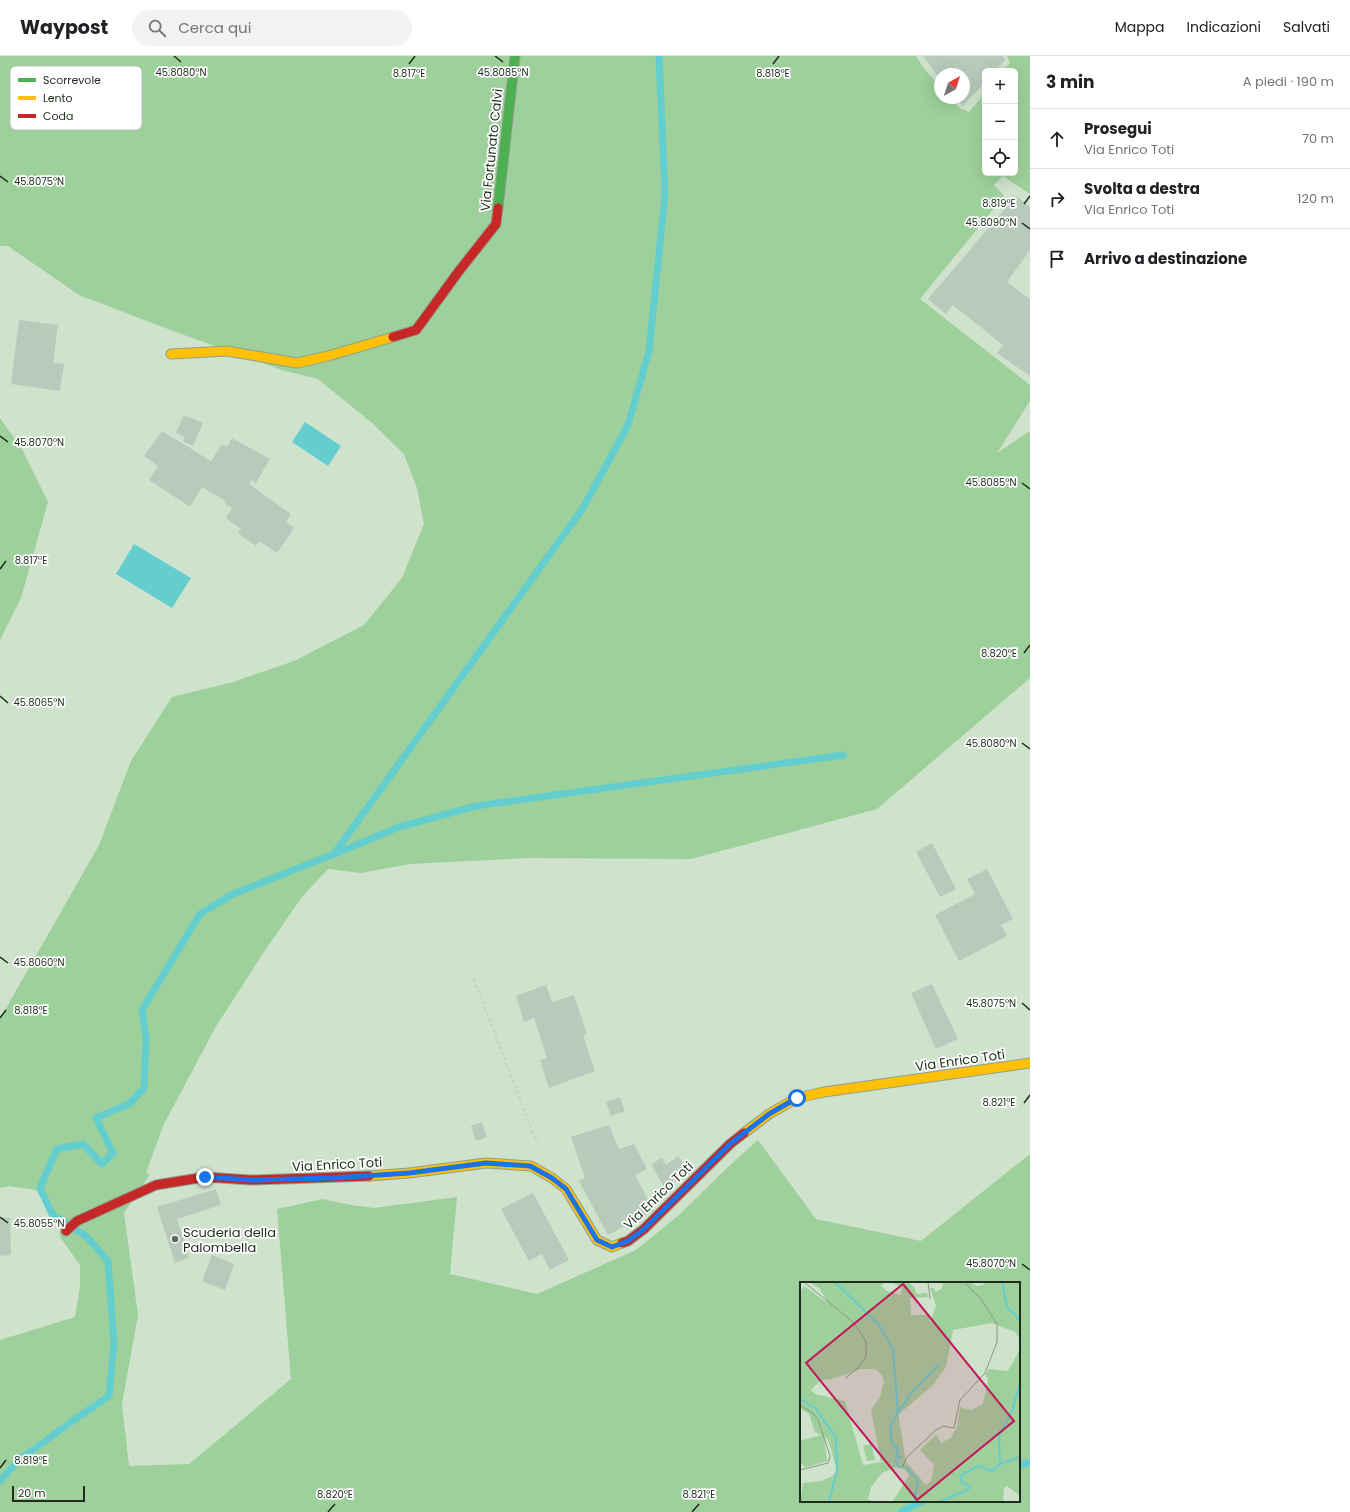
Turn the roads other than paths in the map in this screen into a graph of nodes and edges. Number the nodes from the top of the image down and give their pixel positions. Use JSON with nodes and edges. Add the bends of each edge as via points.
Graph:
{"nodes":[{"id":1,"x":515,"y":56,"type":"edge"},
{"id":2,"x":171,"y":354,"type":"dead end"},
{"id":3,"x":1030,"y":1063,"type":"edge"},
{"id":4,"x":66,"y":1231,"type":"dead end"}],
"edges":[{"from":1,"to":2,"type":"street","name":"Via Fortunato Calvi","via":[[496,224],[416,330],[297,363],[227,351]]},
{"from":3,"to":4,"type":"street","name":"Via Enrico Toti","via":[[797,1098],[769,1114],[730,1144],[644,1229],[628,1241],[612,1247],[597,1240],[566,1189],[552,1178],[530,1166],[486,1163],[409,1173],[333,1178],[251,1180],[205,1177],[156,1184],[77,1221]]}]}
